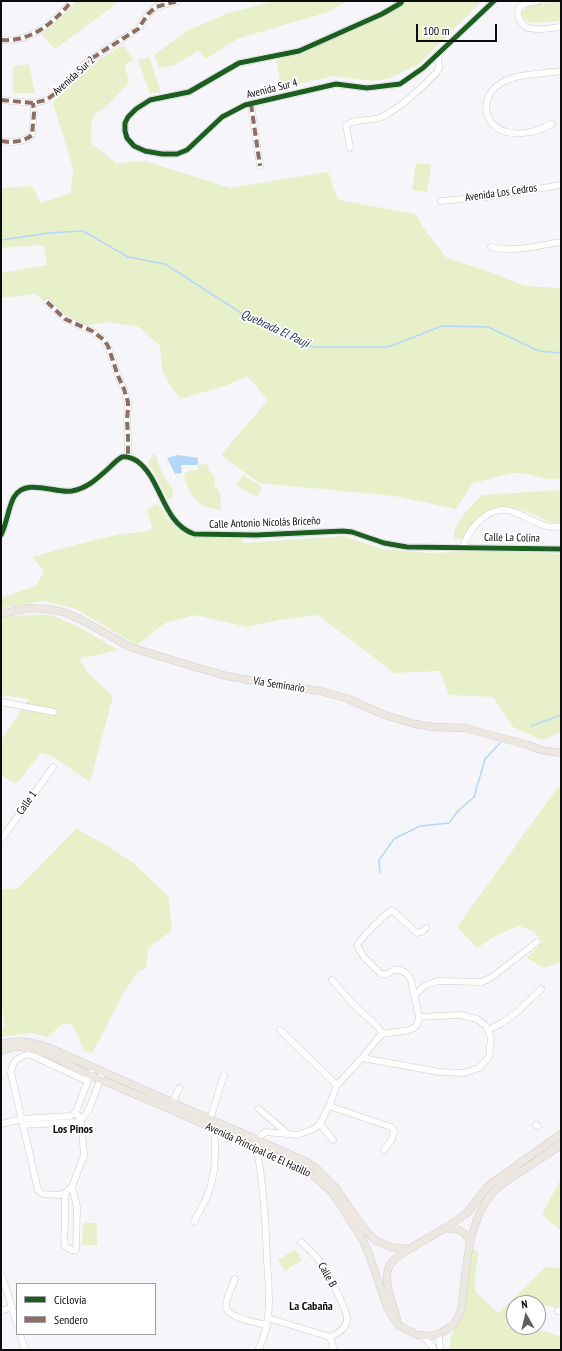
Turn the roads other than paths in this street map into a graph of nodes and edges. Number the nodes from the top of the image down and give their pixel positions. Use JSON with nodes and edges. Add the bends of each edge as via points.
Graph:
{"nodes":[{"id":1,"x":72,"y":1,"type":"edge"},
{"id":2,"x":178,"y":1,"type":"edge"},
{"id":3,"x":402,"y":1,"type":"edge"},
{"id":4,"x":494,"y":1,"type":"edge"},
{"id":5,"x":538,"y":1,"type":"edge"},
{"id":6,"x":561,"y":27,"type":"edge"},
{"id":7,"x":1,"y":40,"type":"edge"},
{"id":8,"x":438,"y":55,"type":"junction"},
{"id":9,"x":561,"y":71,"type":"edge"},
{"id":10,"x":1,"y":100,"type":"edge"},
{"id":11,"x":33,"y":103,"type":"junction"},
{"id":12,"x":252,"y":104,"type":"junction"},
{"id":13,"x":552,"y":124,"type":"dead end"},
{"id":14,"x":1,"y":141,"type":"edge"},
{"id":15,"x":350,"y":148,"type":"dead end"},
{"id":16,"x":260,"y":166,"type":"dead end"},
{"id":17,"x":561,"y":185,"type":"edge"},
{"id":18,"x":441,"y":201,"type":"dead end"},
{"id":19,"x":561,"y":242,"type":"edge"},
{"id":20,"x":492,"y":247,"type":"dead end"},
{"id":21,"x":47,"y":302,"type":"dead end"},
{"id":22,"x":128,"y":457,"type":"junction"},
{"id":23,"x":561,"y":526,"type":"edge"},
{"id":24,"x":1,"y":535,"type":"edge"},
{"id":25,"x":463,"y":547,"type":"junction"},
{"id":26,"x":561,"y":549,"type":"edge"},
{"id":27,"x":1,"y":614,"type":"edge"},
{"id":28,"x":1,"y":702,"type":"edge"},
{"id":29,"x":54,"y":712,"type":"dead end"},
{"id":30,"x":561,"y":753,"type":"edge"},
{"id":31,"x":53,"y":767,"type":"dead end"},
{"id":32,"x":1,"y":840,"type":"edge"},
{"id":33,"x":426,"y":928,"type":"dead end"},
{"id":34,"x":537,"y":942,"type":"dead end"},
{"id":35,"x":332,"y":980,"type":"dead end"},
{"id":36,"x":541,"y":989,"type":"dead end"},
{"id":37,"x":414,"y":996,"type":"junction"},
{"id":38,"x":419,"y":1017,"type":"junction"},
{"id":39,"x":280,"y":1030,"type":"dead end"},
{"id":40,"x":488,"y":1030,"type":"junction"},
{"id":41,"x":383,"y":1034,"type":"junction"},
{"id":42,"x":1,"y":1044,"type":"edge"},
{"id":43,"x":1,"y":1051,"type":"edge"},
{"id":44,"x":362,"y":1058,"type":"junction"},
{"id":45,"x":93,"y":1067,"type":"junction"},
{"id":46,"x":103,"y":1071,"type":"junction"},
{"id":47,"x":224,"y":1075,"type":"dead end"},
{"id":48,"x":88,"y":1078,"type":"junction"},
{"id":49,"x":100,"y":1079,"type":"junction"},
{"id":50,"x":338,"y":1085,"type":"junction"},
{"id":51,"x":85,"y":1088,"type":"junction"},
{"id":52,"x":179,"y":1088,"type":"dead end"},
{"id":53,"x":95,"y":1091,"type":"junction"},
{"id":54,"x":173,"y":1102,"type":"junction"},
{"id":55,"x":329,"y":1106,"type":"junction"},
{"id":56,"x":259,"y":1109,"type":"dead end"},
{"id":57,"x":76,"y":1112,"type":"junction"},
{"id":58,"x":210,"y":1119,"type":"junction"},
{"id":59,"x":81,"y":1120,"type":"junction"},
{"id":60,"x":23,"y":1122,"type":"junction"},
{"id":61,"x":1,"y":1124,"type":"edge"},
{"id":62,"x":320,"y":1124,"type":"junction"},
{"id":63,"x":214,"y":1128,"type":"junction"},
{"id":64,"x":288,"y":1134,"type":"junction"},
{"id":65,"x":561,"y":1134,"type":"edge"},
{"id":66,"x":333,"y":1140,"type":"dead end"},
{"id":67,"x":561,"y":1144,"type":"edge"},
{"id":68,"x":257,"y":1145,"type":"junction"},
{"id":69,"x":384,"y":1150,"type":"dead end"},
{"id":70,"x":72,"y":1187,"type":"junction"},
{"id":71,"x":66,"y":1193,"type":"junction"},
{"id":72,"x":194,"y":1222,"type":"dead end"},
{"id":73,"x":445,"y":1228,"type":"junction"},
{"id":74,"x":301,"y":1242,"type":"dead end"},
{"id":75,"x":470,"y":1244,"type":"junction"},
{"id":76,"x":409,"y":1249,"type":"junction"},
{"id":77,"x":1,"y":1273,"type":"edge"},
{"id":78,"x":236,"y":1279,"type":"dead end"},
{"id":79,"x":12,"y":1308,"type":"junction"},
{"id":80,"x":1,"y":1311,"type":"edge"},
{"id":81,"x":268,"y":1318,"type":"junction"},
{"id":82,"x":16,"y":1321,"type":"edge"},
{"id":83,"x":267,"y":1325,"type":"junction"},
{"id":84,"x":398,"y":1325,"type":"junction"},
{"id":85,"x":440,"y":1334,"type":"junction"},
{"id":86,"x":20,"y":1335,"type":"edge"},
{"id":87,"x":423,"y":1336,"type":"junction"},
{"id":88,"x":330,"y":1337,"type":"junction"},
{"id":89,"x":440,"y":1347,"type":"edge"},
{"id":90,"x":433,"y":1349,"type":"edge"},
{"id":91,"x":24,"y":1350,"type":"edge"},
{"id":92,"x":258,"y":1350,"type":"edge"},
{"id":93,"x":334,"y":1350,"type":"edge"}],
"edges":[{"from":1,"to":7,"type":"street","via":[[48,26],[36,33],[12,41]]},
{"from":2,"to":11,"type":"street","name":"Avenida Sur 2","via":[[156,7],[138,29],[86,62],[64,87],[46,100]]},
{"from":3,"to":12,"type":"street","name":"Avenida Sur 4","via":[[382,14],[299,51],[239,63],[189,92],[150,100],[128,117],[125,132],[134,146],[145,151],[177,154],[187,150],[222,117]]},
{"from":4,"to":8,"type":"street","name":"Avenida Sur 4"},
{"from":5,"to":6,"type":"street","via":[[520,7],[518,11],[523,25],[531,29]]},
{"from":8,"to":12,"type":"street","name":"Avenida Sur 4","via":[[400,84],[367,88],[336,84]]},
{"from":8,"to":15,"type":"street","via":[[437,72],[398,107],[380,118],[346,126]]},
{"from":9,"to":13,"type":"street","via":[[513,78],[500,84],[489,94],[486,105],[487,114],[492,122],[507,132],[530,132]]},
{"from":10,"to":11,"type":"street","name":"Avenida Sur 2"},
{"from":11,"to":14,"type":"street","via":[[32,135],[15,142]]},
{"from":12,"to":16,"type":"street"},
{"from":17,"to":18,"type":"street","name":"Avenida Los Cedros","via":[[486,197],[451,196]]},
{"from":19,"to":20,"type":"street","via":[[511,249]]},
{"from":21,"to":22,"type":"street","via":[[65,319],[92,331],[108,346],[128,402]]},
{"from":22,"to":24,"type":"street","via":[[120,458],[93,482],[76,490],[34,487],[22,490],[14,497]]},
{"from":22,"to":25,"type":"street","name":"Calle Antonio Nicolás Briceño","via":[[146,469],[177,523],[194,534],[256,535],[343,531],[398,546]]},
{"from":23,"to":25,"type":"street","via":[[541,523],[512,510],[497,510],[478,522]]},
{"from":25,"to":26,"type":"street","name":"Calle La Colina"},
{"from":27,"to":30,"type":"main road","name":"Vía Seminario","via":[[28,608],[63,612],[130,648],[195,667],[227,676],[320,691],[415,724],[464,728],[528,744],[541,750]]},
{"from":28,"to":29,"type":"street"},
{"from":31,"to":32,"type":"street","name":"Calle 1"},
{"from":33,"to":37,"type":"street","via":[[416,933],[392,910],[357,943],[364,957],[381,974],[394,970],[406,973],[411,980]]},
{"from":34,"to":37,"type":"street","via":[[482,982],[438,981],[424,986]]},
{"from":35,"to":41,"type":"street"},
{"from":36,"to":40,"type":"street","via":[[517,1012]]},
{"from":37,"to":38,"type":"street"},
{"from":38,"to":40,"type":"street","via":[[460,1015],[477,1019]]},
{"from":38,"to":41,"type":"street","via":[[414,1028]]},
{"from":39,"to":50,"type":"street"},
{"from":40,"to":44,"type":"street","via":[[491,1038],[489,1057],[479,1068],[464,1073],[440,1072]]},
{"from":41,"to":44,"type":"street"},
{"from":42,"to":45,"type":"main road","name":"Avenida Principal de El Hatillo","via":[[15,1041],[36,1043]]},
{"from":43,"to":48,"type":"main road","name":"Avenida Principal de El Hatillo","via":[[15,1047],[31,1048],[46,1053]]},
{"from":44,"to":50,"type":"street"},
{"from":45,"to":46,"type":"main road","name":"Avenida Principal de El Hatillo"},
{"from":45,"to":48,"type":"street"},
{"from":46,"to":49,"type":"street"},
{"from":46,"to":54,"type":"main road","name":"Avenida Principal de El Hatillo"},
{"from":47,"to":58,"type":"street"},
{"from":48,"to":49,"type":"main road","name":"Avenida Principal de El Hatillo"},
{"from":48,"to":51,"type":"street"},
{"from":48,"to":60,"type":"street","via":[[29,1054],[19,1058],[12,1064],[11,1073]]},
{"from":49,"to":53,"type":"street"},
{"from":49,"to":63,"type":"main road","name":"Avenida Principal de El Hatillo"},
{"from":50,"to":55,"type":"street"},
{"from":51,"to":53,"type":"street"},
{"from":51,"to":57,"type":"street"},
{"from":52,"to":54,"type":"street"},
{"from":53,"to":59,"type":"street","via":[[88,1112]]},
{"from":54,"to":58,"type":"main road","name":"Avenida Principal de El Hatillo"},
{"from":55,"to":62,"type":"street"},
{"from":55,"to":69,"type":"street","via":[[391,1127],[394,1131],[392,1140]]},
{"from":56,"to":64,"type":"street"},
{"from":57,"to":59,"type":"street"},
{"from":57,"to":60,"type":"street","via":[[71,1116]]},
{"from":58,"to":68,"type":"main road","name":"Avenida Principal de El Hatillo"},
{"from":59,"to":60,"type":"street"},
{"from":59,"to":70,"type":"street","via":[[84,1155]]},
{"from":60,"to":61,"type":"street"},
{"from":60,"to":71,"type":"street","via":[[38,1190],[49,1196]]},
{"from":62,"to":64,"type":"street","via":[[302,1135]]},
{"from":62,"to":66,"type":"street"},
{"from":63,"to":68,"type":"main road","name":"Avenida Principal de El Hatillo"},
{"from":63,"to":72,"type":"street","via":[[215,1170],[210,1189]]},
{"from":64,"to":68,"type":"street","via":[[261,1134]]},
{"from":65,"to":73,"type":"main road","via":[[496,1180],[466,1214]]},
{"from":67,"to":75,"type":"main road","via":[[496,1190],[479,1214]]},
{"from":68,"to":76,"type":"main road","name":"Avenida Principal de El Hatillo","via":[[306,1162],[317,1169],[336,1188],[369,1235],[384,1245]]},
{"from":68,"to":81,"type":"street","via":[[266,1214]]},
{"from":68,"to":84,"type":"main road","name":"Avenida Principal de El Hatillo","via":[[307,1171],[333,1193],[362,1240],[387,1307]]},
{"from":70,"to":71,"type":"street"},
{"from":70,"to":71,"type":"street","via":[[77,1207],[76,1250],[65,1246]]},
{"from":73,"to":75,"type":"main road","via":[[462,1231]]},
{"from":73,"to":76,"type":"main road"},
{"from":74,"to":88,"type":"street","name":"Calle B","via":[[319,1260],[346,1315],[347,1322],[340,1332]]},
{"from":75,"to":85,"type":"main road","via":[[461,1310],[452,1326]]},
{"from":76,"to":84,"type":"main road","via":[[393,1261],[387,1272],[387,1282]]},
{"from":77,"to":79,"type":"street"},
{"from":78,"to":83,"type":"street","via":[[226,1310],[229,1314]]},
{"from":79,"to":80,"type":"street"},
{"from":79,"to":82,"type":"street"},
{"from":81,"to":83,"type":"street"},
{"from":81,"to":88,"type":"street"},
{"from":83,"to":92,"type":"street","via":[[265,1338]]},
{"from":84,"to":87,"type":"main road"},
{"from":85,"to":87,"type":"main road"},
{"from":85,"to":89,"type":"street"},
{"from":86,"to":91,"type":"street"},
{"from":87,"to":90,"type":"street"},
{"from":88,"to":93,"type":"street"},
{"from":89,"to":90,"type":"street"}]}
